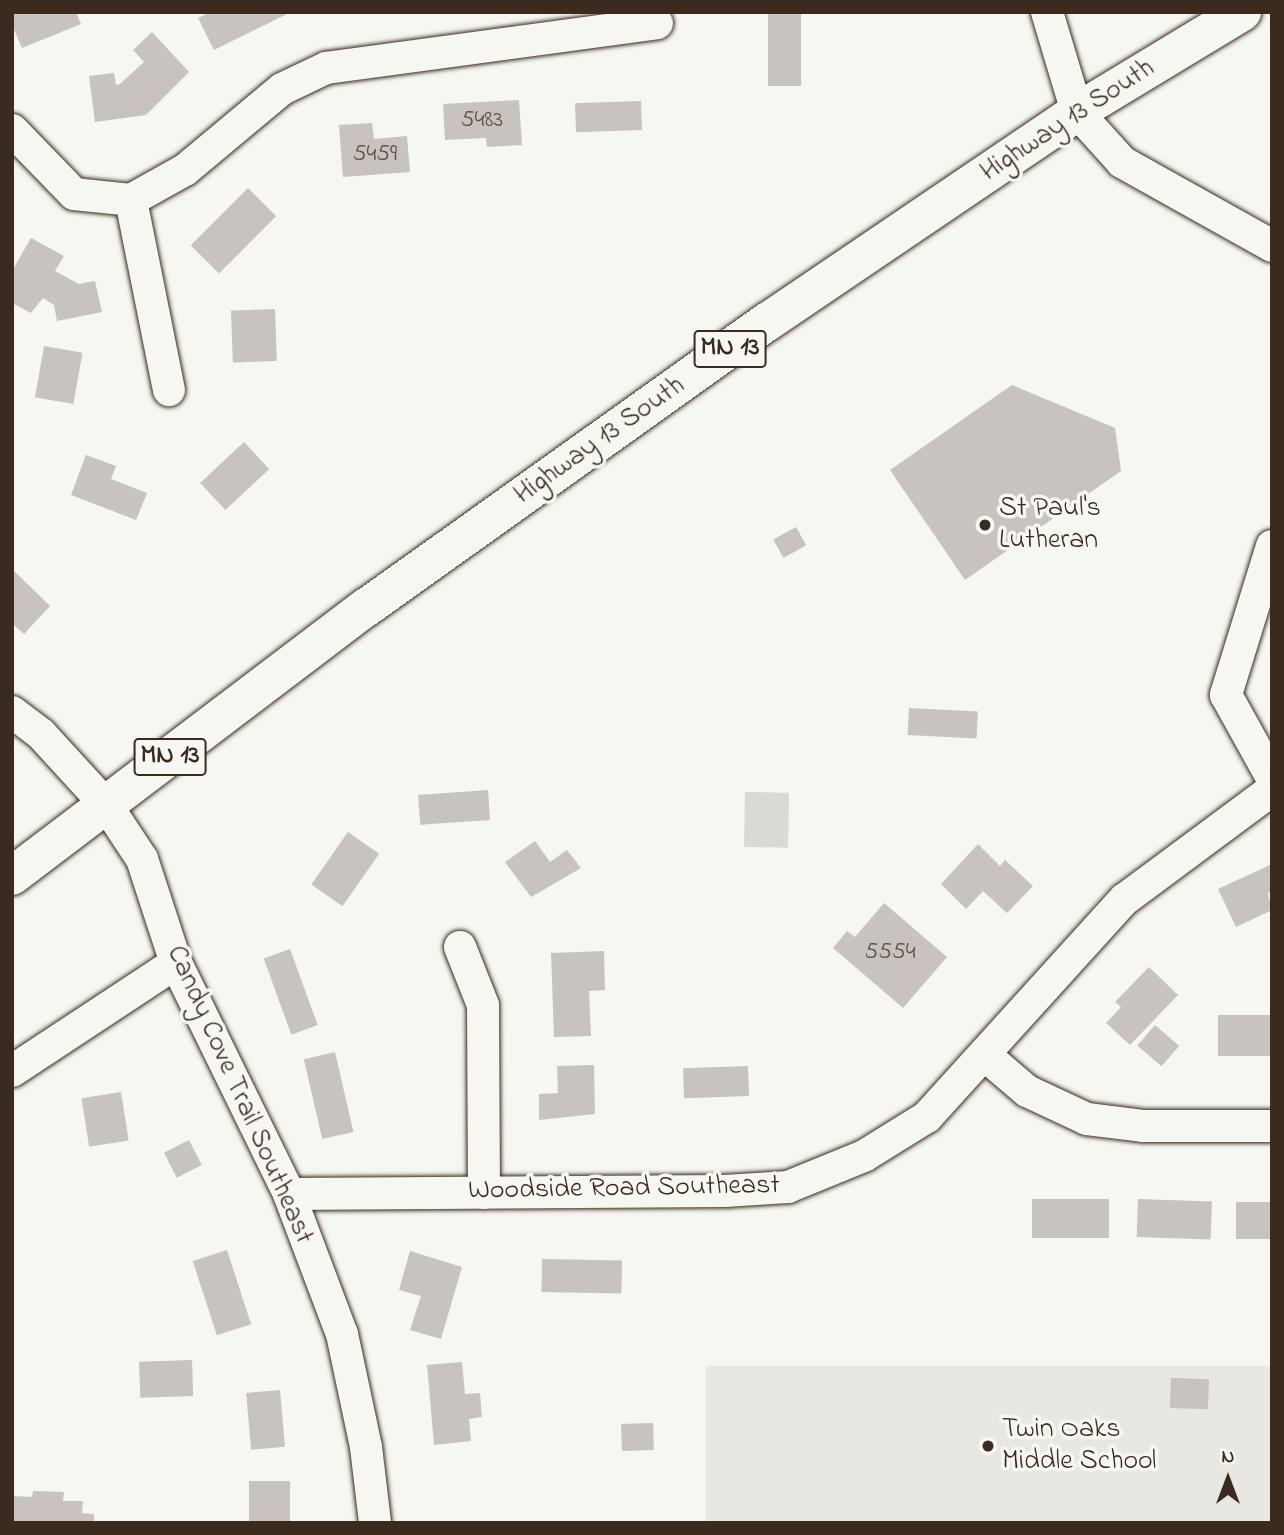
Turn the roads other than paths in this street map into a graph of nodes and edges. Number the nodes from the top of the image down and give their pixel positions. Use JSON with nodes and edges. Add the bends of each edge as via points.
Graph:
{"nodes":[{"id":1,"x":1047,"y":12,"type":"edge"},
{"id":2,"x":1242,"y":12,"type":"edge"},
{"id":3,"x":657,"y":23,"type":"dead end"},
{"id":4,"x":1077,"y":112,"type":"junction"},
{"id":5,"x":12,"y":131,"type":"edge"},
{"id":6,"x":131,"y":200,"type":"junction"},
{"id":7,"x":1272,"y":246,"type":"edge"},
{"id":8,"x":169,"y":390,"type":"dead end"},
{"id":9,"x":1272,"y":546,"type":"edge"},
{"id":10,"x":12,"y":712,"type":"edge"},
{"id":11,"x":1272,"y":778,"type":"edge"},
{"id":12,"x":1272,"y":790,"type":"edge"},
{"id":13,"x":107,"y":806,"type":"junction"},
{"id":14,"x":12,"y":876,"type":"edge"},
{"id":15,"x":460,"y":947,"type":"dead end"},
{"id":16,"x":176,"y":963,"type":"junction"},
{"id":17,"x":986,"y":1056,"type":"junction"},
{"id":18,"x":12,"y":1071,"type":"edge"},
{"id":19,"x":1272,"y":1126,"type":"edge"},
{"id":20,"x":484,"y":1193,"type":"junction"},
{"id":21,"x":289,"y":1194,"type":"junction"},
{"id":22,"x":375,"y":1523,"type":"edge"}],
"edges":[{"from":1,"to":4,"type":"street"},
{"from":2,"to":4,"type":"main road","name":"Highway 13 South","number":"MN 13"},
{"from":3,"to":6,"type":"street","via":[[326,68],[282,89],[186,170]]},
{"from":4,"to":7,"type":"street","via":[[1122,162]]},
{"from":4,"to":13,"type":"main road","name":"Highway 13 South","number":"MN 13","via":[[766,322],[367,607]]},
{"from":5,"to":6,"type":"street","via":[[74,194]]},
{"from":6,"to":8,"type":"street"},
{"from":9,"to":11,"type":"street","via":[[1226,695]]},
{"from":10,"to":13,"type":"street","name":"Candy Cove Trail Southeast","via":[[41,734]]},
{"from":12,"to":17,"type":"street","name":"Woodside Road Southeast","via":[[1125,899],[1030,1000]]},
{"from":13,"to":14,"type":"main road","name":"Highway 13 South","number":"MN 13"},
{"from":13,"to":16,"type":"street","name":"Candy Cove Trail Southeast","via":[[142,859]]},
{"from":15,"to":20,"type":"street","via":[[483,1005]]},
{"from":16,"to":18,"type":"street"},
{"from":16,"to":21,"type":"street","name":"Candy Cove Trail Southeast"},
{"from":17,"to":19,"type":"street","via":[[1027,1091],[1087,1119],[1143,1126]]},
{"from":17,"to":20,"type":"street","name":"Woodside Road Southeast","via":[[927,1117],[864,1156],[788,1187]]},
{"from":20,"to":21,"type":"street","name":"Woodside Road Southeast"},
{"from":21,"to":22,"type":"street","name":"Candy Cove Trail Southeast","via":[[342,1334],[366,1447]]}]}
